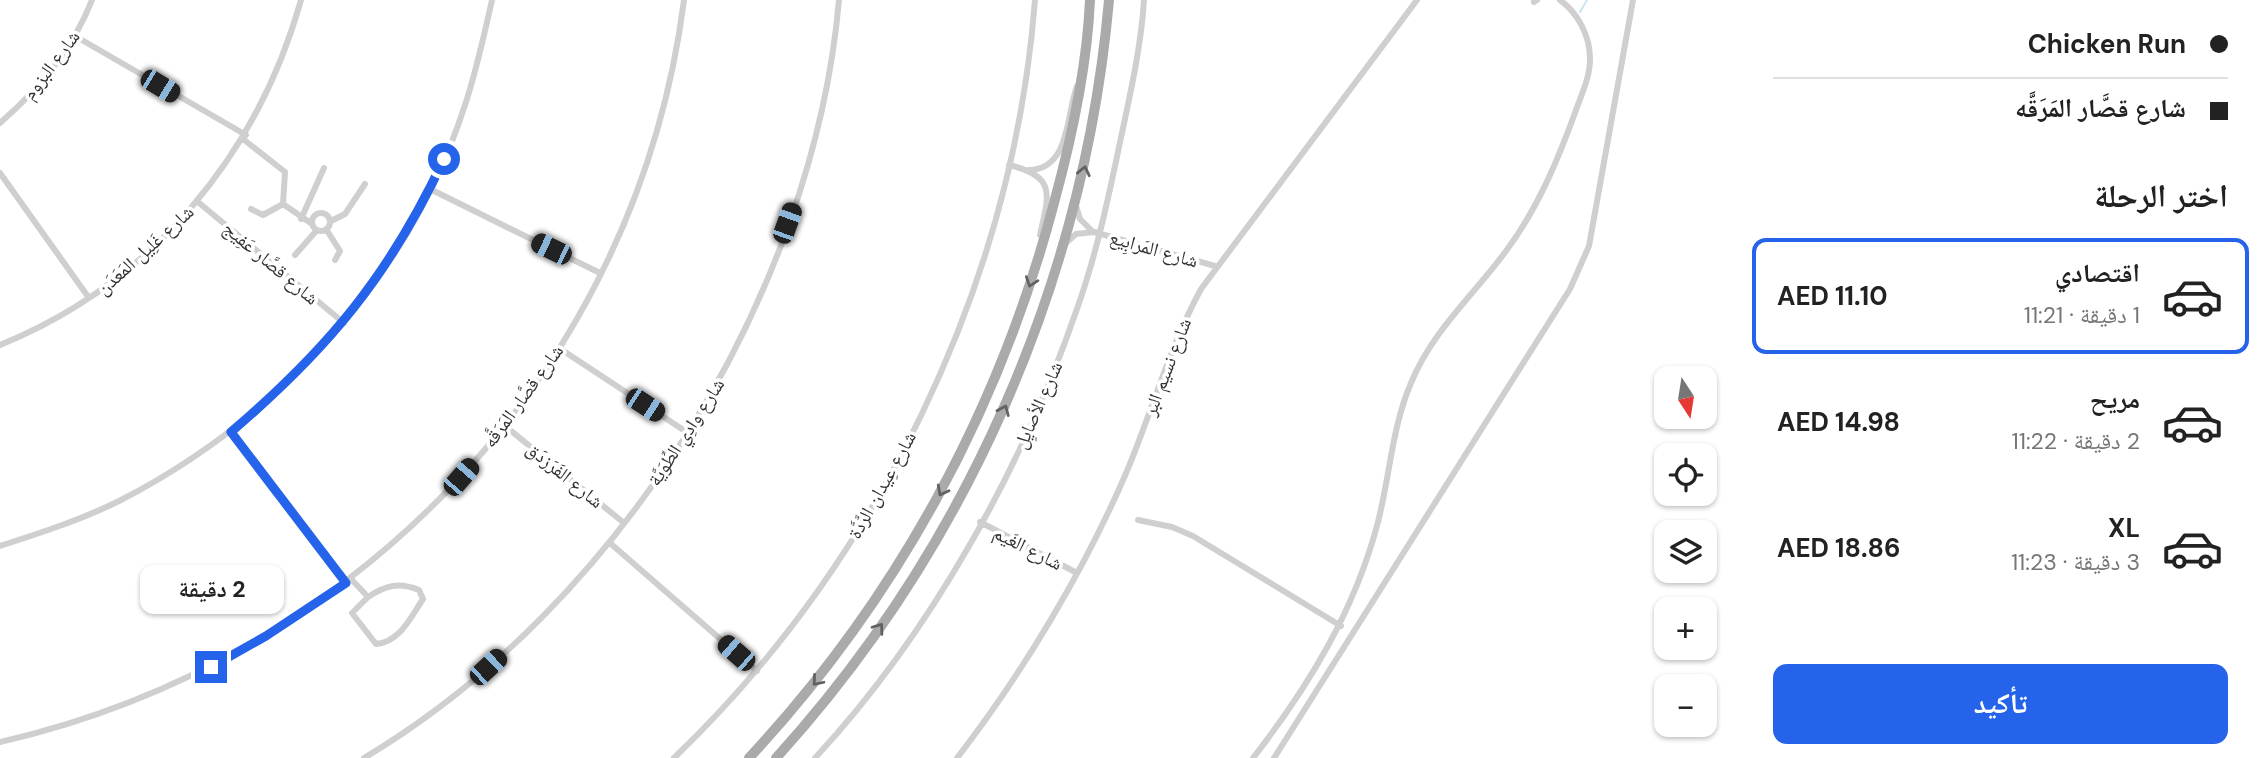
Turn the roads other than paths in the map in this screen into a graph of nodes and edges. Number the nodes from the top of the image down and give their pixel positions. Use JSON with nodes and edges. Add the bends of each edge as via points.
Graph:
{"nodes":[{"id":1,"x":92,"y":0,"type":"edge"},
{"id":2,"x":301,"y":0,"type":"edge"},
{"id":3,"x":492,"y":0,"type":"edge"},
{"id":4,"x":684,"y":0,"type":"edge"},
{"id":5,"x":839,"y":0,"type":"edge"},
{"id":6,"x":1035,"y":0,"type":"edge"},
{"id":7,"x":1090,"y":0,"type":"edge"},
{"id":8,"x":1109,"y":0,"type":"edge"},
{"id":9,"x":1144,"y":0,"type":"edge"},
{"id":10,"x":1417,"y":0,"type":"edge"},
{"id":11,"x":1560,"y":0,"type":"edge"},
{"id":12,"x":1633,"y":0,"type":"edge"},
{"id":13,"x":75,"y":36,"type":"junction"},
{"id":14,"x":1082,"y":75,"type":"junction"},
{"id":15,"x":0,"y":123,"type":"edge"},
{"id":16,"x":244,"y":137,"type":"junction"},
{"id":17,"x":1009,"y":165,"type":"junction"},
{"id":18,"x":324,"y":168,"type":"dead end"},
{"id":19,"x":1029,"y":170,"type":"junction"},
{"id":20,"x":0,"y":173,"type":"edge"},
{"id":21,"x":365,"y":184,"type":"dead end"},
{"id":22,"x":430,"y":189,"type":"junction"},
{"id":23,"x":198,"y":202,"type":"junction"},
{"id":24,"x":283,"y":204,"type":"junction"},
{"id":25,"x":1076,"y":206,"type":"junction"},
{"id":26,"x":251,"y":209,"type":"dead end"},
{"id":27,"x":301,"y":219,"type":"junction"},
{"id":28,"x":331,"y":221,"type":"junction"},
{"id":29,"x":314,"y":227,"type":"junction"},
{"id":30,"x":326,"y":229,"type":"junction"},
{"id":31,"x":1096,"y":233,"type":"junction"},
{"id":32,"x":1064,"y":246,"type":"junction"},
{"id":33,"x":295,"y":255,"type":"dead end"},
{"id":34,"x":1040,"y":258,"type":"junction"},
{"id":35,"x":335,"y":260,"type":"dead end"},
{"id":36,"x":1215,"y":266,"type":"junction"},
{"id":37,"x":600,"y":273,"type":"junction"},
{"id":38,"x":89,"y":298,"type":"junction"},
{"id":39,"x":344,"y":323,"type":"junction"},
{"id":40,"x":0,"y":345,"type":"edge"},
{"id":41,"x":559,"y":348,"type":"junction"},
{"id":42,"x":505,"y":426,"type":"junction"},
{"id":43,"x":231,"y":432,"type":"junction"},
{"id":44,"x":688,"y":433,"type":"junction"},
{"id":45,"x":1138,"y":520,"type":"dead end"},
{"id":46,"x":980,"y":522,"type":"junction"},
{"id":47,"x":624,"y":523,"type":"junction"},
{"id":48,"x":610,"y":542,"type":"junction"},
{"id":49,"x":0,"y":546,"type":"edge"},
{"id":50,"x":1077,"y":573,"type":"junction"},
{"id":51,"x":349,"y":581,"type":"junction"},
{"id":52,"x":368,"y":597,"type":"junction"},
{"id":53,"x":1341,"y":626,"type":"junction"},
{"id":54,"x":757,"y":671,"type":"junction"},
{"id":55,"x":0,"y":742,"type":"edge"},
{"id":56,"x":821,"y":751,"type":"junction"},
{"id":57,"x":364,"y":758,"type":"edge"},
{"id":58,"x":674,"y":758,"type":"edge"},
{"id":59,"x":749,"y":758,"type":"edge"},
{"id":60,"x":775,"y":758,"type":"edge"},
{"id":61,"x":816,"y":758,"type":"edge"},
{"id":62,"x":830,"y":758,"type":"edge"},
{"id":63,"x":957,"y":758,"type":"edge"},
{"id":64,"x":1253,"y":758,"type":"edge"},
{"id":65,"x":1274,"y":758,"type":"edge"}],
"edges":[{"from":1,"to":13,"type":"street","name":"شارع البزوم"},
{"from":2,"to":16,"type":"street","name":"شارع غَلِيل المَعَدَن","via":[[278,70]]},
{"from":3,"to":22,"type":"street","via":[[464,108]]},
{"from":4,"to":37,"type":"street","name":"شارع قصَّار المَرَقَّه","via":[[660,118]]},
{"from":5,"to":44,"type":"street","name":"شارع وادِي الطِّوَيَّة","via":[[831,62],[796,200],[751,316]]},
{"from":6,"to":17,"type":"street","name":"شارع عِيدان الرَّدَّة"},
{"from":7,"to":14,"type":"main road"},
{"from":25,"to":8,"type":"main road","one_way":true,"via":[[1097,104]]},
{"from":9,"to":31,"type":"street","name":"شارع الأصايِل","via":[[1128,104]]},
{"from":10,"to":36,"type":"street","name":"شارع نسيم البر"},
{"from":11,"to":53,"type":"street","via":[[1574,13],[1586,36],[1588,77],[1535,206],[1507,251],[1441,329],[1414,376],[1396,429],[1371,546]]},
{"from":12,"to":65,"type":"street","via":[[1588,246],[1570,289]]},
{"from":13,"to":15,"type":"street","name":"شارع البزوم","via":[[46,77]]},
{"from":13,"to":16,"type":"street"},
{"from":14,"to":19,"type":"street","via":[[1057,158],[1043,169]]},
{"from":14,"to":34,"type":"main road"},
{"from":16,"to":23,"type":"street","name":"شارع غَلِيل المَعَدَن"},
{"from":16,"to":24,"type":"street","via":[[285,172]]},
{"from":17,"to":19,"type":"street"},
{"from":17,"to":54,"type":"street","name":"شارع عِيدان الرَّدَّة","via":[[963,316],[916,424],[842,555]]},
{"from":18,"to":27,"type":"street"},
{"from":19,"to":34,"type":"street","via":[[1041,177],[1048,192]]},
{"from":20,"to":38,"type":"street"},
{"from":21,"to":28,"type":"street","via":[[345,214]]},
{"from":22,"to":37,"type":"street"},
{"from":22,"to":39,"type":"street","via":[[406,234]]},
{"from":23,"to":38,"type":"street","name":"شارع غَلِيل المَعَدَن","via":[[173,230]]},
{"from":23,"to":39,"type":"street","name":"شارع قصَّار عَفِيج"},
{"from":24,"to":26,"type":"street","via":[[263,215]]},
{"from":24,"to":27,"type":"street"},
{"from":25,"to":31,"type":"street","name":"شارع المَرابِيع","via":[[1083,224]]},
{"from":25,"to":32,"type":"main road"},
{"from":27,"to":29,"type":"street"},
{"from":28,"to":29,"type":"street","via":[[322,213],[313,218]]},
{"from":28,"to":30,"type":"street"},
{"from":29,"to":30,"type":"street"},
{"from":29,"to":33,"type":"street"},
{"from":30,"to":35,"type":"street","via":[[340,251]]},
{"from":31,"to":32,"type":"street","name":"شارع المَرابِيع","via":[[1076,234]]},
{"from":31,"to":36,"type":"street","name":"شارع المَرابِيع"},
{"from":31,"to":46,"type":"street","name":"شارع الأصايِل","via":[[1080,303],[1056,369]]},
{"from":60,"to":32,"type":"main road","one_way":true,"via":[[887,618],[949,516],[1000,421]]},
{"from":34,"to":59,"type":"main road","one_way":true,"via":[[1003,364],[963,452],[900,564],[825,671]]},
{"from":36,"to":50,"type":"street","name":"شارع نسيم البر","via":[[1189,312],[1126,472]]},
{"from":37,"to":41,"type":"street","name":"شارع قصَّار المَرَقَّه"},
{"from":38,"to":40,"type":"street","name":"شارع غَلِيل المَعَدَن"},
{"from":39,"to":43,"type":"street","via":[[286,384]]},
{"from":41,"to":42,"type":"street","name":"شارع قصَّار المَرَقَّه"},
{"from":41,"to":44,"type":"street"},
{"from":42,"to":47,"type":"street","name":"شارع الفَرَزدَق"},
{"from":42,"to":51,"type":"street","name":"شارع قصَّار المَرَقَّه","via":[[447,494]]},
{"from":43,"to":49,"type":"street","via":[[118,502]]},
{"from":43,"to":51,"type":"street"},
{"from":44,"to":47,"type":"street","name":"شارع وادِي الطِّوَيَّة"},
{"from":45,"to":53,"type":"street","via":[[1193,536]]},
{"from":46,"to":50,"type":"street","name":"شارع الغَيم"},
{"from":46,"to":56,"type":"street","name":"شارع الأصايِل","via":[[922,620]]},
{"from":47,"to":48,"type":"street","name":"شارع وادِي الطِّوَيَّة"},
{"from":48,"to":54,"type":"street"},
{"from":48,"to":57,"type":"street","name":"شارع وادِي الطِّوَيَّة","via":[[488,667]]},
{"from":50,"to":63,"type":"street","name":"شارع نسيم البر"},
{"from":51,"to":52,"type":"street"},
{"from":51,"to":55,"type":"street","name":"شارع قصَّار المَرَقَّه","via":[[199,674],[98,715]]},
{"from":52,"to":52,"type":"street","via":[[352,613],[376,643],[386,643],[406,627],[423,599],[419,590],[405,584],[384,587]]},
{"from":53,"to":64,"type":"street"},
{"from":54,"to":58,"type":"street","name":"شارع عِيدان الرَّدَّة"},
{"from":56,"to":61,"type":"street","name":"شارع الأصايِل"},
{"from":56,"to":62,"type":"street"}]}
